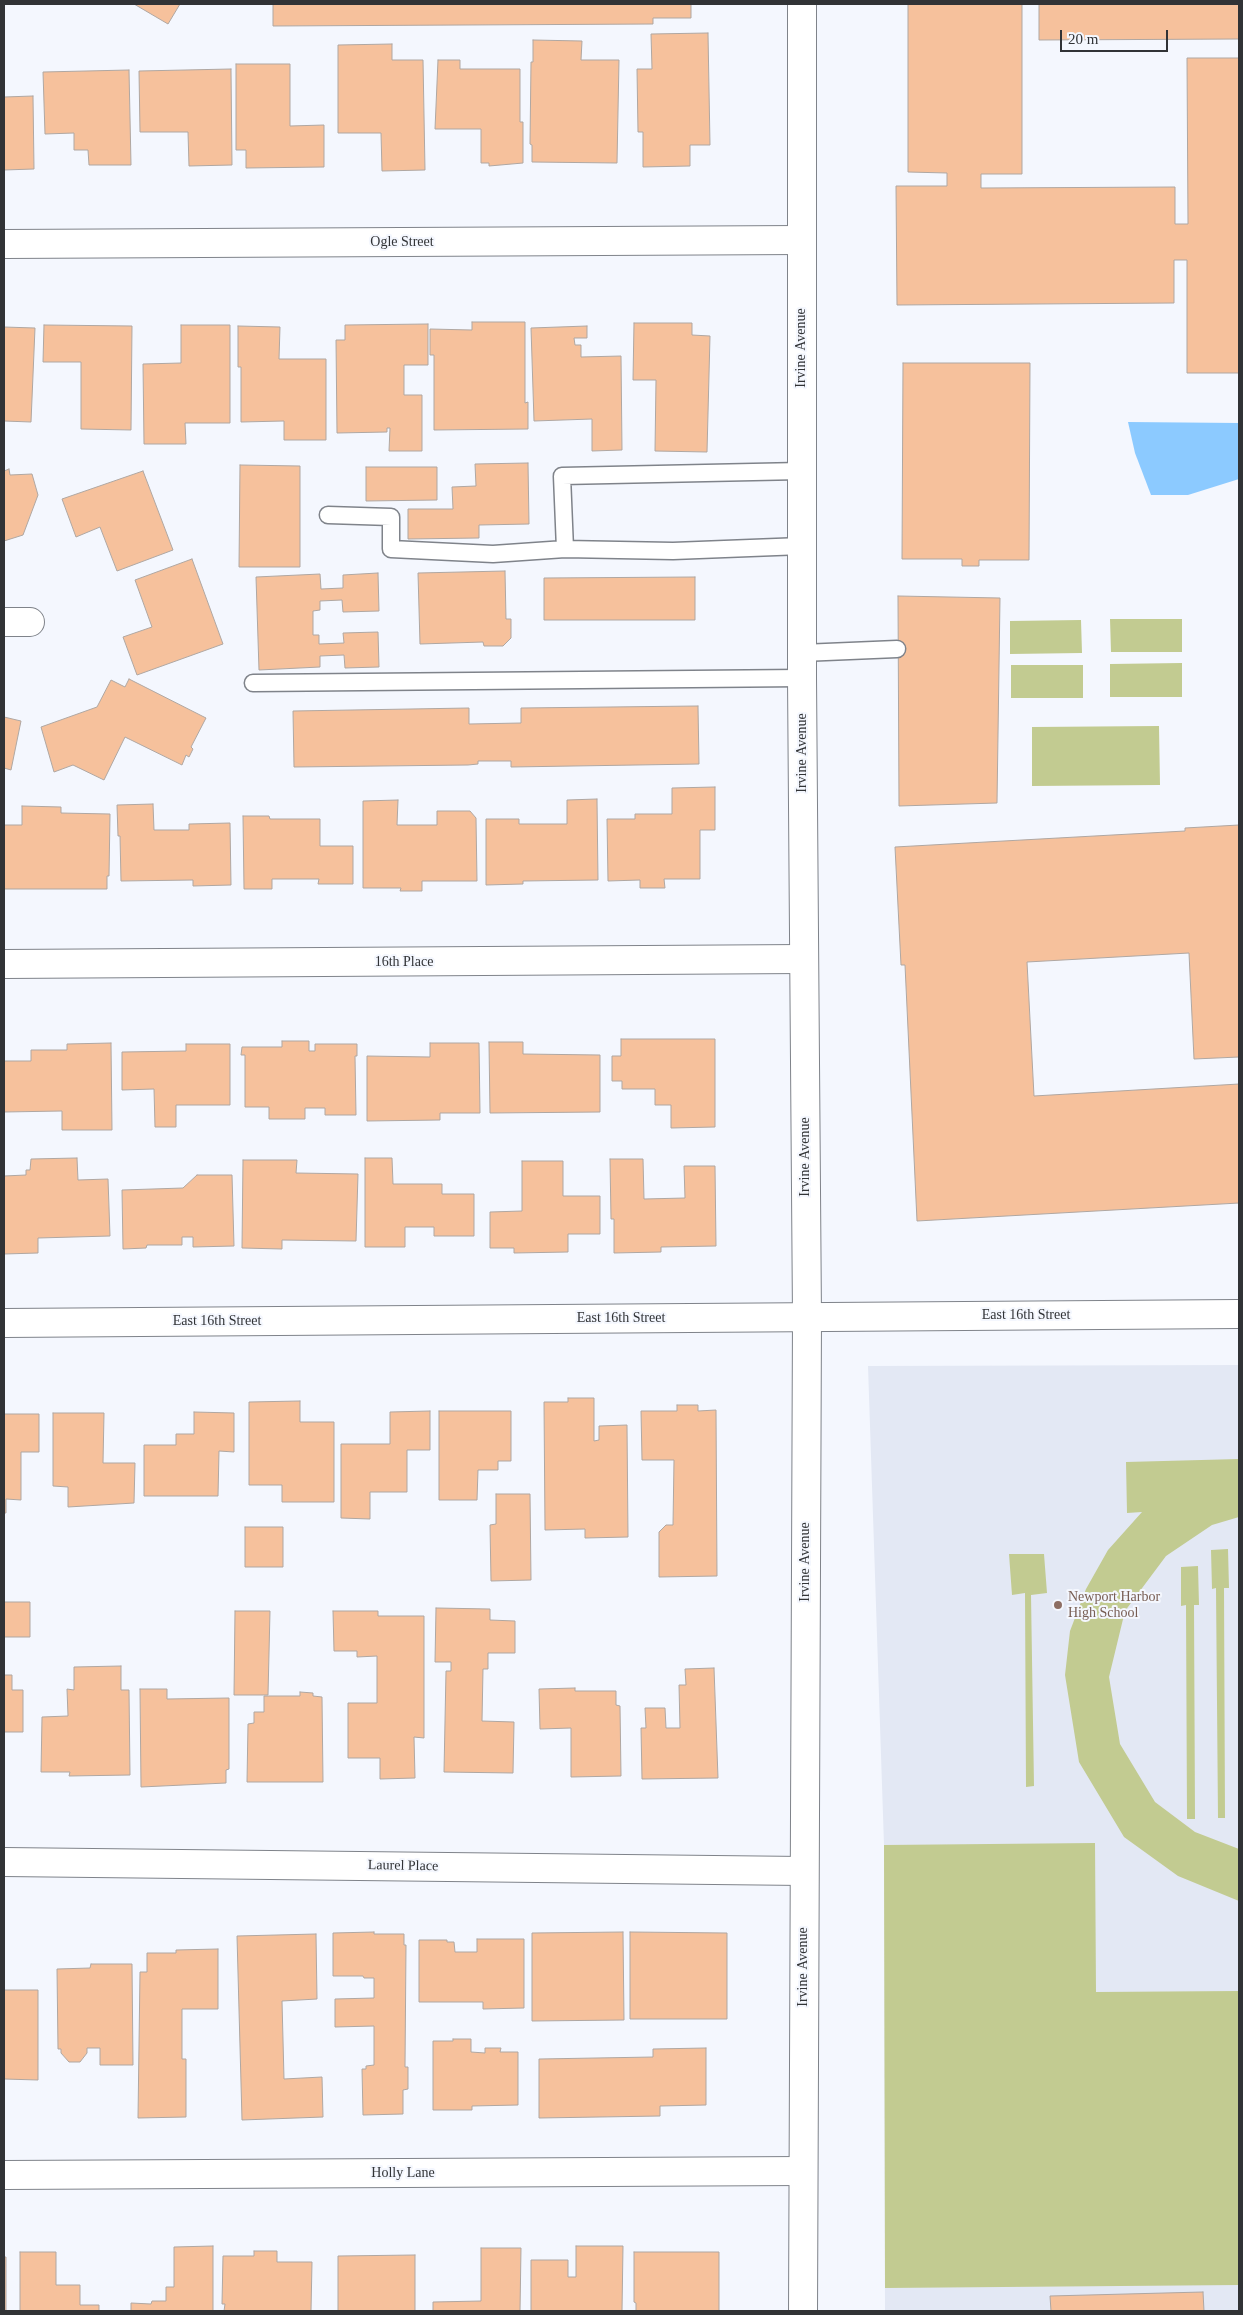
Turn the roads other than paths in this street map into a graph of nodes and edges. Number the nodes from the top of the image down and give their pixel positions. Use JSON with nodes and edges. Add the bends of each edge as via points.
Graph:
{"nodes":[{"id":1,"x":802,"y":4,"type":"edge"},
{"id":2,"x":801,"y":240,"type":"junction"},
{"id":3,"x":4,"y":244,"type":"edge"},
{"id":4,"x":802,"y":471,"type":"junction"},
{"id":5,"x":328,"y":515,"type":"dead end"},
{"id":6,"x":802,"y":546,"type":"junction"},
{"id":7,"x":565,"y":549,"type":"junction"},
{"id":8,"x":897,"y":649,"type":"dead end"},
{"id":9,"x":802,"y":665,"type":"junction"},
{"id":10,"x":253,"y":683,"type":"dead end"},
{"id":11,"x":803,"y":959,"type":"junction"},
{"id":12,"x":4,"y":964,"type":"edge"},
{"id":13,"x":1239,"y":1314,"type":"edge"},
{"id":14,"x":807,"y":1317,"type":"junction"},
{"id":15,"x":4,"y":1323,"type":"edge"},
{"id":16,"x":4,"y":1862,"type":"edge"},
{"id":17,"x":803,"y":1871,"type":"junction"},
{"id":18,"x":802,"y":2171,"type":"junction"},
{"id":19,"x":4,"y":2175,"type":"edge"},
{"id":20,"x":803,"y":2311,"type":"edge"}],
"edges":[{"from":1,"to":2,"type":"street","name":"Irvine Avenue"},
{"from":2,"to":3,"type":"street","name":"Ogle Street"},
{"from":2,"to":4,"type":"street","name":"Irvine Avenue"},
{"from":4,"to":6,"type":"street","name":"Irvine Avenue"},
{"from":4,"to":7,"type":"lane","via":[[562,476]]},
{"from":5,"to":7,"type":"lane","via":[[391,517],[391,549],[493,554]]},
{"from":6,"to":7,"type":"lane","via":[[673,551]]},
{"from":6,"to":9,"type":"street","name":"Irvine Avenue"},
{"from":8,"to":9,"type":"lane"},
{"from":9,"to":10,"type":"lane"},
{"from":9,"to":11,"type":"street","name":"Irvine Avenue"},
{"from":11,"to":12,"type":"street","name":"16th Place"},
{"from":11,"to":14,"type":"street","name":"Irvine Avenue"},
{"from":13,"to":14,"type":"street","name":"East 16th Street"},
{"from":14,"to":15,"type":"street","name":"East 16th Street"},
{"from":14,"to":17,"type":"street","name":"Irvine Avenue"},
{"from":16,"to":17,"type":"street","name":"Laurel Place"},
{"from":17,"to":18,"type":"street","name":"Irvine Avenue"},
{"from":18,"to":19,"type":"street","name":"Holly Lane"},
{"from":18,"to":20,"type":"street","name":"Irvine Avenue"}]}
